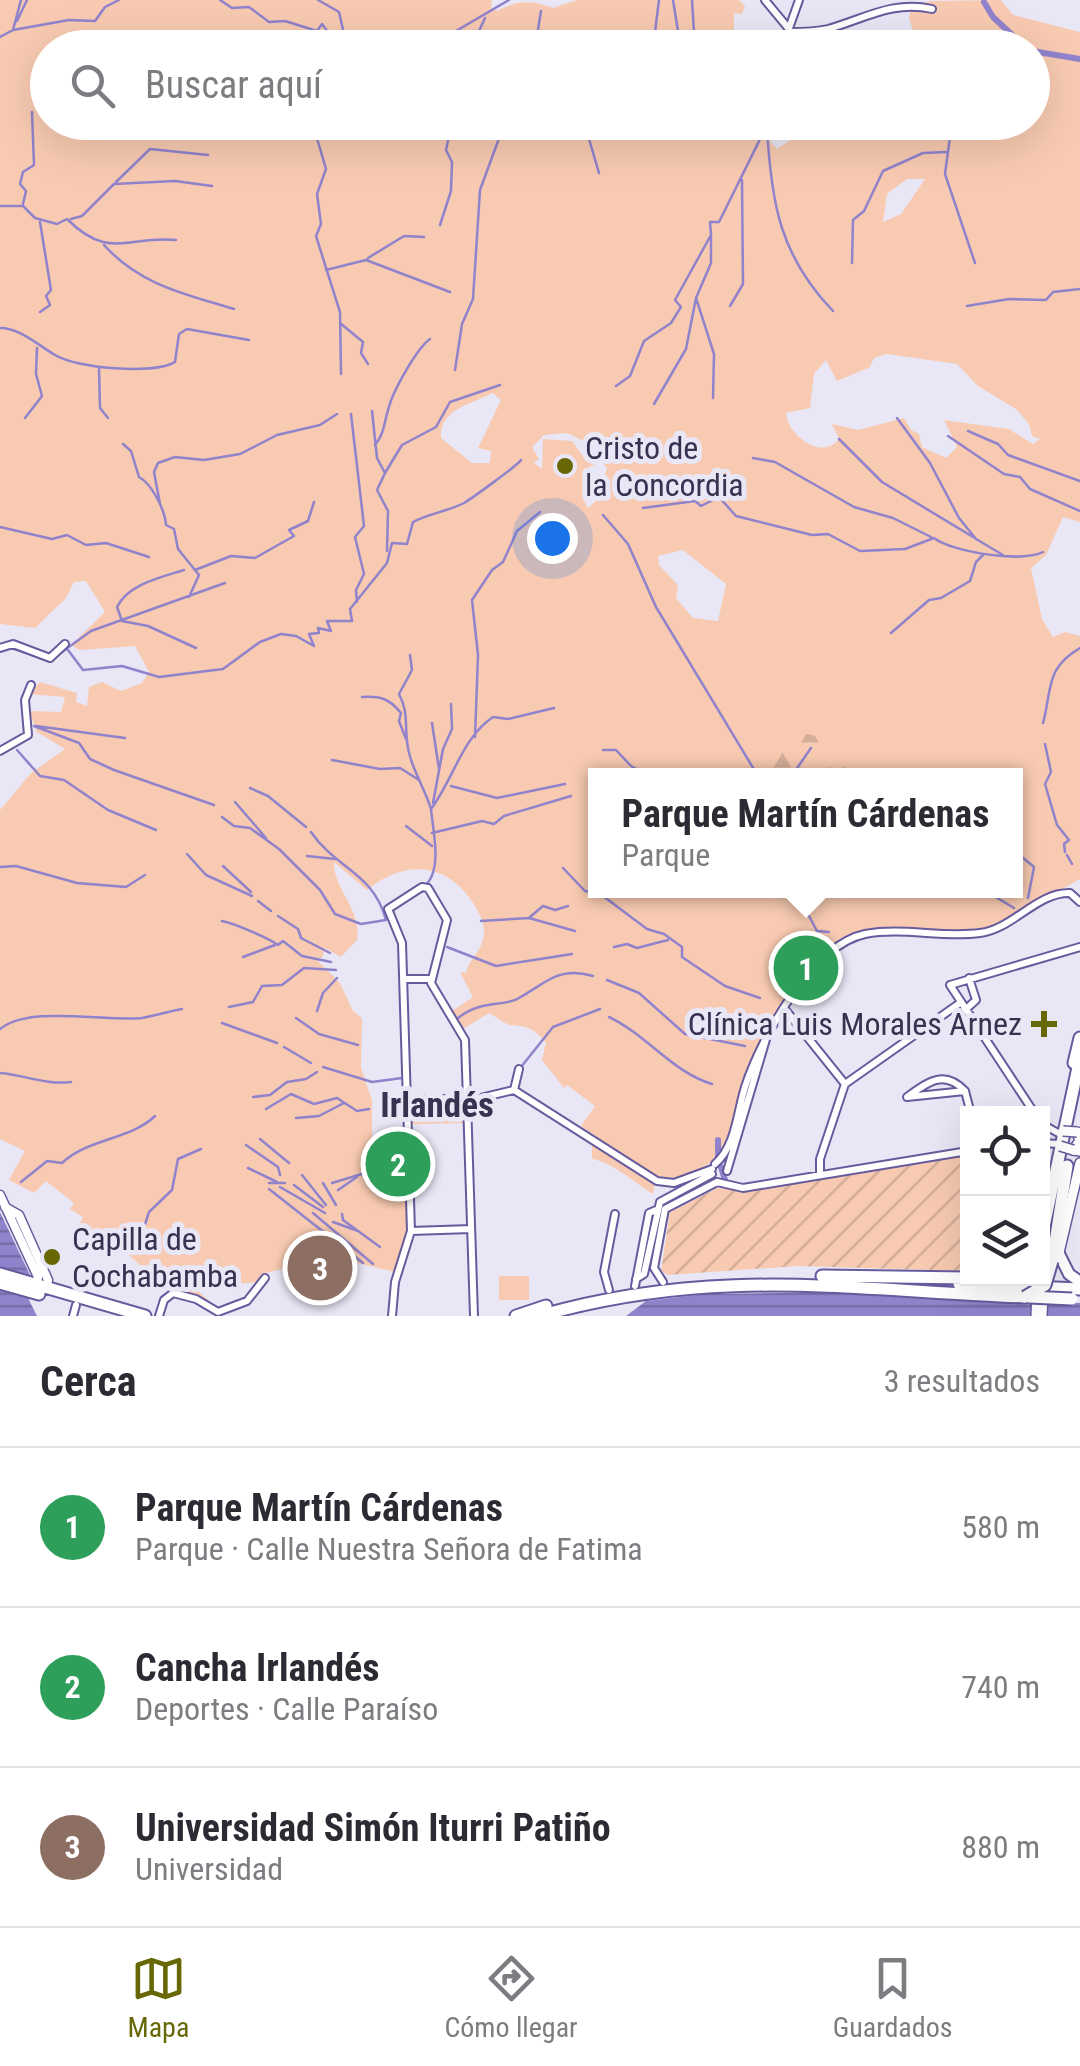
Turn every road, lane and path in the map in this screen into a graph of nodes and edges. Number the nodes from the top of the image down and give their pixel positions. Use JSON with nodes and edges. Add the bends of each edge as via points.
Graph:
{"nodes":[{"id":1,"x":765,"y":0,"type":"edge"},
{"id":2,"x":799,"y":0,"type":"edge"},
{"id":3,"x":932,"y":9,"type":"dead end"},
{"id":4,"x":832,"y":28,"type":"joint"},
{"id":5,"x":788,"y":30,"type":"junction"},
{"id":6,"x":65,"y":644,"type":"dead end"},
{"id":7,"x":0,"y":648,"type":"edge"},
{"id":8,"x":31,"y":685,"type":"dead end"},
{"id":9,"x":0,"y":751,"type":"edge"},
{"id":10,"x":1080,"y":902,"type":"edge"},
{"id":11,"x":1080,"y":947,"type":"edge"},
{"id":12,"x":431,"y":978,"type":"junction"},
{"id":13,"x":969,"y":978,"type":"junction"},
{"id":14,"x":404,"y":979,"type":"junction"},
{"id":15,"x":962,"y":1007,"type":"junction"},
{"id":16,"x":784,"y":1008,"type":"junction"},
{"id":17,"x":768,"y":1035,"type":"junction"},
{"id":18,"x":1080,"y":1038,"type":"edge"},
{"id":19,"x":1080,"y":1058,"type":"edge"},
{"id":20,"x":519,"y":1069,"type":"dead end"},
{"id":21,"x":845,"y":1084,"type":"junction"},
{"id":22,"x":514,"y":1090,"type":"junction"},
{"id":23,"x":966,"y":1091,"type":"junction"},
{"id":24,"x":1080,"y":1092,"type":"edge"},
{"id":25,"x":466,"y":1099,"type":"junction"},
{"id":26,"x":408,"y":1100,"type":"junction"},
{"id":27,"x":970,"y":1106,"type":"edge"},
{"id":28,"x":1030,"y":1106,"type":"edge"},
{"id":29,"x":1079,"y":1136,"type":"edge"},
{"id":30,"x":1066,"y":1143,"type":"edge"},
{"id":31,"x":960,"y":1152,"type":"edge"},
{"id":32,"x":1078,"y":1166,"type":"edge"},
{"id":33,"x":713,"y":1169,"type":"junction"},
{"id":34,"x":727,"y":1172,"type":"junction"},
{"id":35,"x":820,"y":1176,"type":"junction"},
{"id":36,"x":717,"y":1182,"type":"junction"},
{"id":37,"x":728,"y":1184,"type":"junction"},
{"id":38,"x":0,"y":1195,"type":"edge"},
{"id":39,"x":1050,"y":1199,"type":"edge"},
{"id":40,"x":1050,"y":1199,"type":"edge"},
{"id":41,"x":662,"y":1206,"type":"junction"},
{"id":42,"x":615,"y":1214,"type":"dead end"},
{"id":43,"x":471,"y":1229,"type":"junction"},
{"id":44,"x":411,"y":1231,"type":"junction"},
{"id":45,"x":1058,"y":1234,"type":"junction"},
{"id":46,"x":1050,"y":1236,"type":"edge"},
{"id":47,"x":1050,"y":1256,"type":"edge"},
{"id":48,"x":1050,"y":1258,"type":"edge"},
{"id":49,"x":0,"y":1274,"type":"edge"},
{"id":50,"x":880,"y":1277,"type":"junction"},
{"id":51,"x":265,"y":1278,"type":"dead end"},
{"id":52,"x":960,"y":1278,"type":"edge"},
{"id":53,"x":1050,"y":1280,"type":"edge"},
{"id":54,"x":636,"y":1282,"type":"junction"},
{"id":55,"x":662,"y":1282,"type":"junction"},
{"id":56,"x":0,"y":1283,"type":"edge"},
{"id":57,"x":960,"y":1283,"type":"edge"},
{"id":58,"x":1050,"y":1284,"type":"edge"},
{"id":59,"x":1050,"y":1284,"type":"edge"},
{"id":60,"x":1050,"y":1284,"type":"edge"},
{"id":61,"x":852,"y":1285,"type":"junction"},
{"id":62,"x":1031,"y":1286,"type":"edge"},
{"id":63,"x":1042,"y":1286,"type":"edge"},
{"id":64,"x":38,"y":1287,"type":"junction"},
{"id":65,"x":609,"y":1290,"type":"junction"},
{"id":66,"x":1079,"y":1291,"type":"edge"},
{"id":67,"x":74,"y":1310,"type":"edge"},
{"id":68,"x":117,"y":1316,"type":"edge"},
{"id":69,"x":145,"y":1316,"type":"edge"},
{"id":70,"x":159,"y":1316,"type":"edge"},
{"id":71,"x":392,"y":1316,"type":"edge"},
{"id":72,"x":474,"y":1316,"type":"edge"},
{"id":73,"x":516,"y":1316,"type":"edge"},
{"id":74,"x":539,"y":1316,"type":"edge"},
{"id":75,"x":1039,"y":1316,"type":"edge"}],
"edges":[{"from":1,"to":5,"type":"street"},
{"from":2,"to":5,"type":"street"},
{"from":3,"to":4,"type":"street","via":[[916,1],[883,4]]},
{"from":4,"to":5,"type":"street"},
{"from":6,"to":7,"type":"street","via":[[50,658],[13,644]]},
{"from":8,"to":9,"type":"street","via":[[25,700],[28,735]]},
{"from":10,"to":16,"type":"street","via":[[1070,893],[1057,894],[982,933],[858,936],[824,961]]},
{"from":11,"to":13,"type":"street"},
{"from":12,"to":14,"type":"street"},
{"from":12,"to":14,"type":"street","via":[[447,924],[422,887],[388,909],[402,943]]},
{"from":12,"to":25,"type":"street","via":[[466,1040]]},
{"from":13,"to":15,"type":"street","via":[[976,1002]]},
{"from":13,"to":15,"type":"street","via":[[950,986]]},
{"from":14,"to":26,"type":"street"},
{"from":15,"to":21,"type":"street"},
{"from":15,"to":28,"type":"street"},
{"from":16,"to":17,"type":"street"},
{"from":16,"to":21,"type":"street"},
{"from":17,"to":33,"type":"street","via":[[728,1150]]},
{"from":17,"to":34,"type":"street"},
{"from":18,"to":30,"type":"highway"},
{"from":19,"to":40,"type":"highway"},
{"from":20,"to":22,"type":"street"},
{"from":21,"to":35,"type":"street"},
{"from":22,"to":25,"type":"street"},
{"from":22,"to":33,"type":"street","via":[[657,1181],[674,1183]]},
{"from":23,"to":23,"type":"street","via":[[937,1078],[908,1097]]},
{"from":23,"to":27,"type":"street"},
{"from":24,"to":30,"type":"highway"},
{"from":25,"to":26,"type":"street"},
{"from":25,"to":43,"type":"street"},
{"from":26,"to":44,"type":"street"},
{"from":29,"to":30,"type":"main road"},
{"from":29,"to":30,"type":"main road","bridge":true},
{"from":30,"to":39,"type":"main road"},
{"from":30,"to":45,"type":"highway"},
{"from":30,"to":46,"type":"highway"},
{"from":31,"to":35,"type":"street"},
{"from":32,"to":45,"type":"highway"},
{"from":32,"to":47,"type":"main road"},
{"from":33,"to":34,"type":"street","via":[[724,1164]]},
{"from":33,"to":36,"type":"street"},
{"from":33,"to":41,"type":"street"},
{"from":34,"to":37,"type":"street"},
{"from":35,"to":37,"type":"street","via":[[742,1188]]},
{"from":36,"to":37,"type":"street"},
{"from":36,"to":41,"type":"street"},
{"from":38,"to":64,"type":"street","via":[[20,1215],[48,1280]]},
{"from":41,"to":54,"type":"street","via":[[649,1213]]},
{"from":41,"to":55,"type":"street","via":[[654,1268]]},
{"from":42,"to":65,"type":"street","via":[[604,1272]]},
{"from":43,"to":44,"type":"street"},
{"from":43,"to":72,"type":"street"},
{"from":44,"to":71,"type":"street"},
{"from":45,"to":48,"type":"highway"},
{"from":49,"to":64,"type":"highway"},
{"from":50,"to":52,"type":"highway"},
{"from":50,"to":55,"type":"highway"},
{"from":50,"to":66,"type":"highway"},
{"from":51,"to":70,"type":"street","via":[[247,1301],[218,1312],[173,1292]]},
{"from":53,"to":66,"type":"main road","via":[[1068,1274]]},
{"from":54,"to":55,"type":"highway"},
{"from":54,"to":65,"type":"highway"},
{"from":56,"to":64,"type":"highway"},
{"from":57,"to":61,"type":"highway"},
{"from":58,"to":66,"type":"highway","bridge":true},
{"from":59,"to":66,"type":"main road"},
{"from":60,"to":66,"type":"main road"},
{"from":61,"to":62,"type":"highway","via":[[1004,1296]]},
{"from":61,"to":74,"type":"highway","via":[[694,1286]]},
{"from":63,"to":75,"type":"main road"},
{"from":64,"to":67,"type":"highway"},
{"from":64,"to":69,"type":"highway"},
{"from":65,"to":73,"type":"highway"},
{"from":67,"to":68,"type":"highway"}]}
